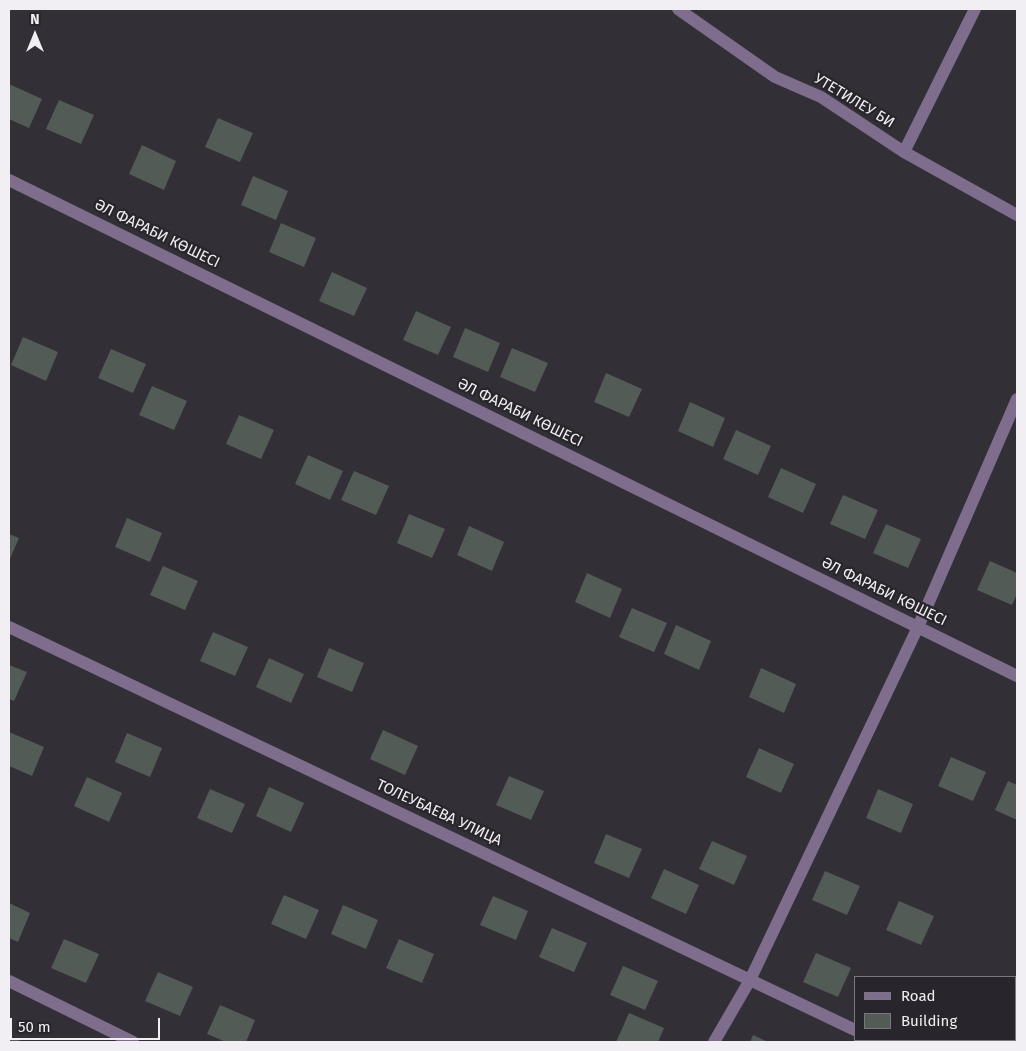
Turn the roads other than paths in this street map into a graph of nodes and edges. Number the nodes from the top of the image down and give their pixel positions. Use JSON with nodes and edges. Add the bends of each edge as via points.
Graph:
{"nodes":[{"id":1,"x":678,"y":9,"type":"edge"},
{"id":2,"x":975,"y":9,"type":"edge"},
{"id":3,"x":904,"y":152,"type":"junction"},
{"id":4,"x":9,"y":180,"type":"edge"},
{"id":5,"x":1017,"y":215,"type":"edge"},
{"id":6,"x":1017,"y":399,"type":"edge"},
{"id":7,"x":9,"y":627,"type":"edge"},
{"id":8,"x":918,"y":627,"type":"junction"},
{"id":9,"x":1017,"y":676,"type":"edge"},
{"id":10,"x":750,"y":980,"type":"junction"},
{"id":11,"x":9,"y":981,"type":"edge"},
{"id":12,"x":854,"y":1030,"type":"edge"},
{"id":13,"x":133,"y":1042,"type":"edge"},
{"id":14,"x":714,"y":1042,"type":"edge"}],
"edges":[{"from":1,"to":3,"type":"street","name":"УТЕТИЛЕУ БИ","via":[[775,77],[821,97]]},
{"from":2,"to":3,"type":"street"},
{"from":3,"to":5,"type":"street","name":"УТЕТИЛЕУ БИ"},
{"from":4,"to":8,"type":"street","name":"ӘЛ ФАРАБИ КӨШЕСІ"},
{"from":6,"to":8,"type":"street"},
{"from":7,"to":10,"type":"street","name":"ТОЛЕУБАЕВА УЛИЦА"},
{"from":8,"to":9,"type":"street","name":"ӘЛ ФАРАБИ КӨШЕСІ"},
{"from":8,"to":10,"type":"street"},
{"from":10,"to":12,"type":"street","name":"ТОЛЕУБАЕВА УЛИЦА"},
{"from":10,"to":14,"type":"street"},
{"from":11,"to":13,"type":"street"}]}
